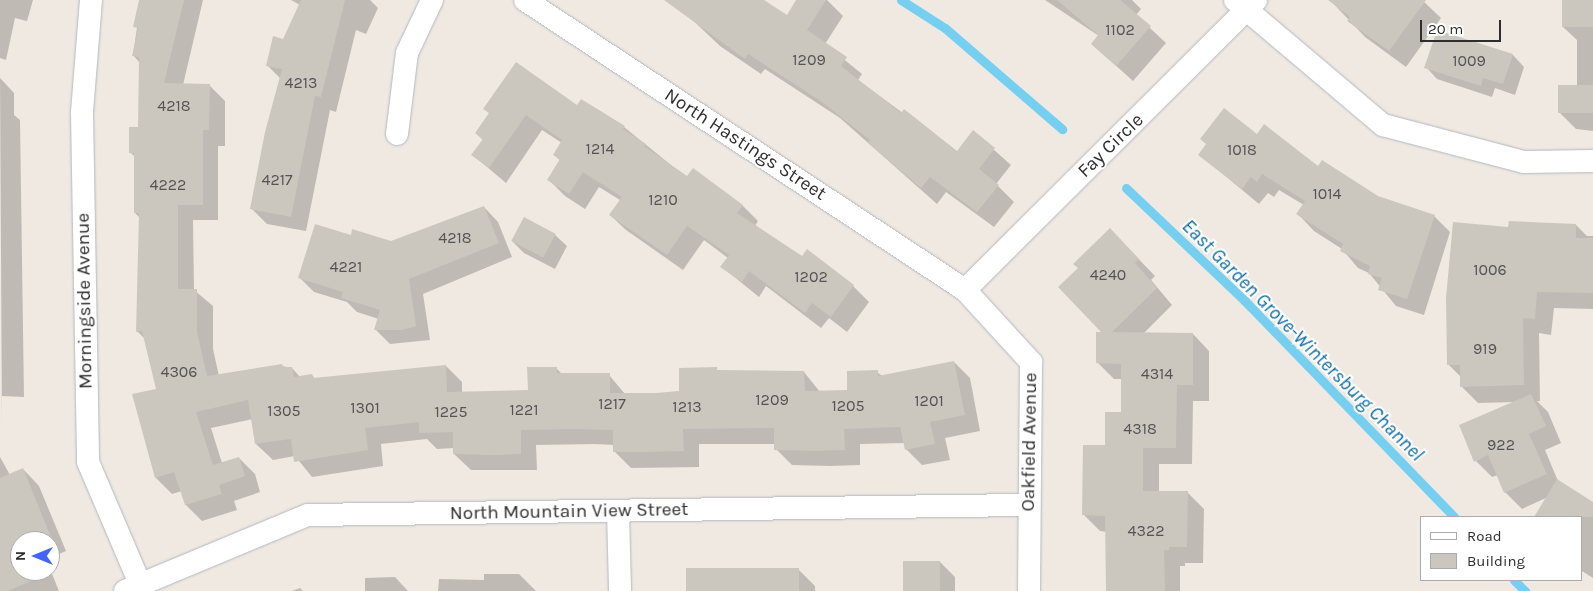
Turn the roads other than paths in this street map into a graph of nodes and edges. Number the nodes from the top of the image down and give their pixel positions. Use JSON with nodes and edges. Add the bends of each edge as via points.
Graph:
{"nodes":[{"id":1,"x":91,"y":0,"type":"edge"},
{"id":2,"x":432,"y":0,"type":"edge"},
{"id":3,"x":525,"y":0,"type":"edge"},
{"id":4,"x":1246,"y":3,"type":"edge"},
{"id":5,"x":397,"y":134,"type":"dead end"},
{"id":6,"x":1593,"y":161,"type":"edge"},
{"id":7,"x":965,"y":290,"type":"junction"},
{"id":8,"x":1028,"y":505,"type":"junction"},
{"id":9,"x":618,"y":512,"type":"junction"},
{"id":10,"x":136,"y":589,"type":"edge"},
{"id":11,"x":620,"y":591,"type":"edge"},
{"id":12,"x":1029,"y":591,"type":"edge"}],
"edges":[{"from":1,"to":10,"type":"street","name":"Morningside Avenue","via":[[82,113],[88,462]]},
{"from":2,"to":5,"type":"street","via":[[407,53]]},
{"from":3,"to":7,"type":"street","name":"North Hastings Street"},
{"from":4,"to":6,"type":"street","via":[[1383,125],[1524,162]]},
{"from":4,"to":7,"type":"street","name":"Fay Circle","via":[[1126,131]]},
{"from":7,"to":8,"type":"street","name":"Oakfield Avenue","via":[[1032,362]]},
{"from":8,"to":9,"type":"street","name":"North Mountain View Street"},
{"from":8,"to":12,"type":"street","name":"Oakfield Avenue"},
{"from":9,"to":10,"type":"street","name":"North Mountain View Street","via":[[308,515]]},
{"from":9,"to":11,"type":"street"}]}
